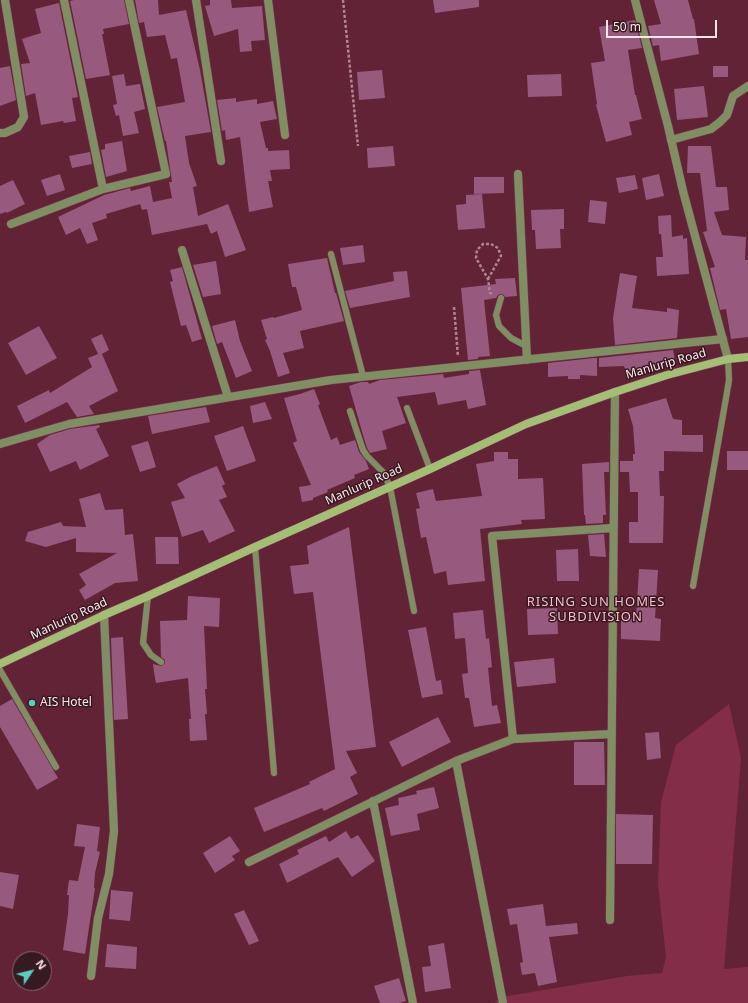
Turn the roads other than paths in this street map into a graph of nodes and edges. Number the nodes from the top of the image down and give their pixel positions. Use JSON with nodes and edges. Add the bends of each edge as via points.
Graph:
{"nodes":[{"id":1,"x":5,"y":0,"type":"edge"},
{"id":2,"x":64,"y":0,"type":"edge"},
{"id":3,"x":129,"y":0,"type":"edge"},
{"id":4,"x":196,"y":0,"type":"edge"},
{"id":5,"x":268,"y":0,"type":"edge"},
{"id":6,"x":635,"y":0,"type":"edge"},
{"id":7,"x":748,"y":86,"type":"edge"},
{"id":8,"x":0,"y":133,"type":"edge"},
{"id":9,"x":285,"y":135,"type":"dead end"},
{"id":10,"x":671,"y":140,"type":"junction"},
{"id":11,"x":220,"y":161,"type":"dead end"},
{"id":12,"x":518,"y":174,"type":"dead end"},
{"id":13,"x":103,"y":189,"type":"junction"},
{"id":14,"x":11,"y":224,"type":"dead end"},
{"id":15,"x":182,"y":250,"type":"dead end"},
{"id":16,"x":331,"y":254,"type":"dead end"},
{"id":17,"x":500,"y":298,"type":"road end"},
{"id":18,"x":723,"y":339,"type":"junction"},
{"id":19,"x":526,"y":346,"type":"junction"},
{"id":20,"x":748,"y":357,"type":"edge"},
{"id":21,"x":728,"y":359,"type":"junction"},
{"id":22,"x":527,"y":360,"type":"junction"},
{"id":23,"x":364,"y":376,"type":"junction"},
{"id":24,"x":615,"y":392,"type":"junction"},
{"id":25,"x":228,"y":397,"type":"junction"},
{"id":26,"x":407,"y":408,"type":"dead end"},
{"id":27,"x":350,"y":411,"type":"dead end"},
{"id":28,"x":0,"y":444,"type":"edge"},
{"id":29,"x":430,"y":469,"type":"junction"},
{"id":30,"x":390,"y":487,"type":"junction"},
{"id":31,"x":613,"y":528,"type":"junction"},
{"id":32,"x":255,"y":547,"type":"junction"},
{"id":33,"x":693,"y":586,"type":"dead end"},
{"id":34,"x":148,"y":596,"type":"junction"},
{"id":35,"x":414,"y":610,"type":"dead end"},
{"id":36,"x":104,"y":614,"type":"junction"},
{"id":37,"x":161,"y":662,"type":"dead end"},
{"id":38,"x":0,"y":664,"type":"edge"},
{"id":39,"x":0,"y":670,"type":"edge"},
{"id":40,"x":611,"y":734,"type":"junction"},
{"id":41,"x":513,"y":739,"type":"junction"},
{"id":42,"x":456,"y":761,"type":"junction"},
{"id":43,"x":56,"y":767,"type":"dead end"},
{"id":44,"x":274,"y":773,"type":"dead end"},
{"id":45,"x":372,"y":801,"type":"junction"},
{"id":46,"x":249,"y":862,"type":"dead end"},
{"id":47,"x":610,"y":920,"type":"dead end"},
{"id":48,"x":91,"y":976,"type":"dead end"},
{"id":49,"x":414,"y":1003,"type":"edge"},
{"id":50,"x":502,"y":1003,"type":"edge"}],
"edges":[{"from":1,"to":8,"type":"street","via":[[24,117],[18,127]]},
{"from":2,"to":13,"type":"street"},
{"from":3,"to":13,"type":"street","via":[[166,174]]},
{"from":4,"to":11,"type":"street"},
{"from":5,"to":9,"type":"street"},
{"from":6,"to":10,"type":"street"},
{"from":7,"to":10,"type":"street","via":[[734,96],[727,115],[711,129]]},
{"from":10,"to":18,"type":"street","via":[[682,191]]},
{"from":12,"to":19,"type":"street"},
{"from":13,"to":14,"type":"street"},
{"from":15,"to":25,"type":"street"},
{"from":16,"to":23,"type":"lane"},
{"from":17,"to":19,"type":"lane","via":[[496,315],[499,326],[511,338]]},
{"from":18,"to":21,"type":"street"},
{"from":18,"to":22,"type":"street"},
{"from":19,"to":22,"type":"street"},
{"from":20,"to":21,"type":"main road","name":"Manlurip Road"},
{"from":21,"to":24,"type":"main road","name":"Manlurip Road"},
{"from":21,"to":33,"type":"lane","via":[[729,380]]},
{"from":22,"to":23,"type":"street"},
{"from":23,"to":25,"type":"street"},
{"from":24,"to":29,"type":"main road","name":"Manlurip Road","via":[[526,424]]},
{"from":24,"to":31,"type":"street"},
{"from":25,"to":28,"type":"street","via":[[69,424]]},
{"from":26,"to":29,"type":"lane"},
{"from":27,"to":30,"type":"lane","via":[[363,450],[383,472]]},
{"from":29,"to":30,"type":"main road","name":"Manlurip Road"},
{"from":30,"to":32,"type":"main road","name":"Manlurip Road"},
{"from":30,"to":35,"type":"lane"},
{"from":31,"to":40,"type":"street"},
{"from":31,"to":41,"type":"street","via":[[492,536]]},
{"from":32,"to":34,"type":"main road","name":"Manlurip Road"},
{"from":32,"to":44,"type":"lane"},
{"from":34,"to":36,"type":"main road","name":"Manlurip Road"},
{"from":34,"to":37,"type":"lane","via":[[143,643],[151,655]]},
{"from":36,"to":38,"type":"main road","name":"Manlurip Road"},
{"from":36,"to":48,"type":"street","via":[[114,832],[109,874],[98,918]]},
{"from":39,"to":43,"type":"lane"},
{"from":40,"to":41,"type":"street"},
{"from":40,"to":47,"type":"street"},
{"from":41,"to":42,"type":"street"},
{"from":42,"to":45,"type":"street"},
{"from":42,"to":50,"type":"street"},
{"from":45,"to":46,"type":"street"},
{"from":45,"to":49,"type":"street"}]}
